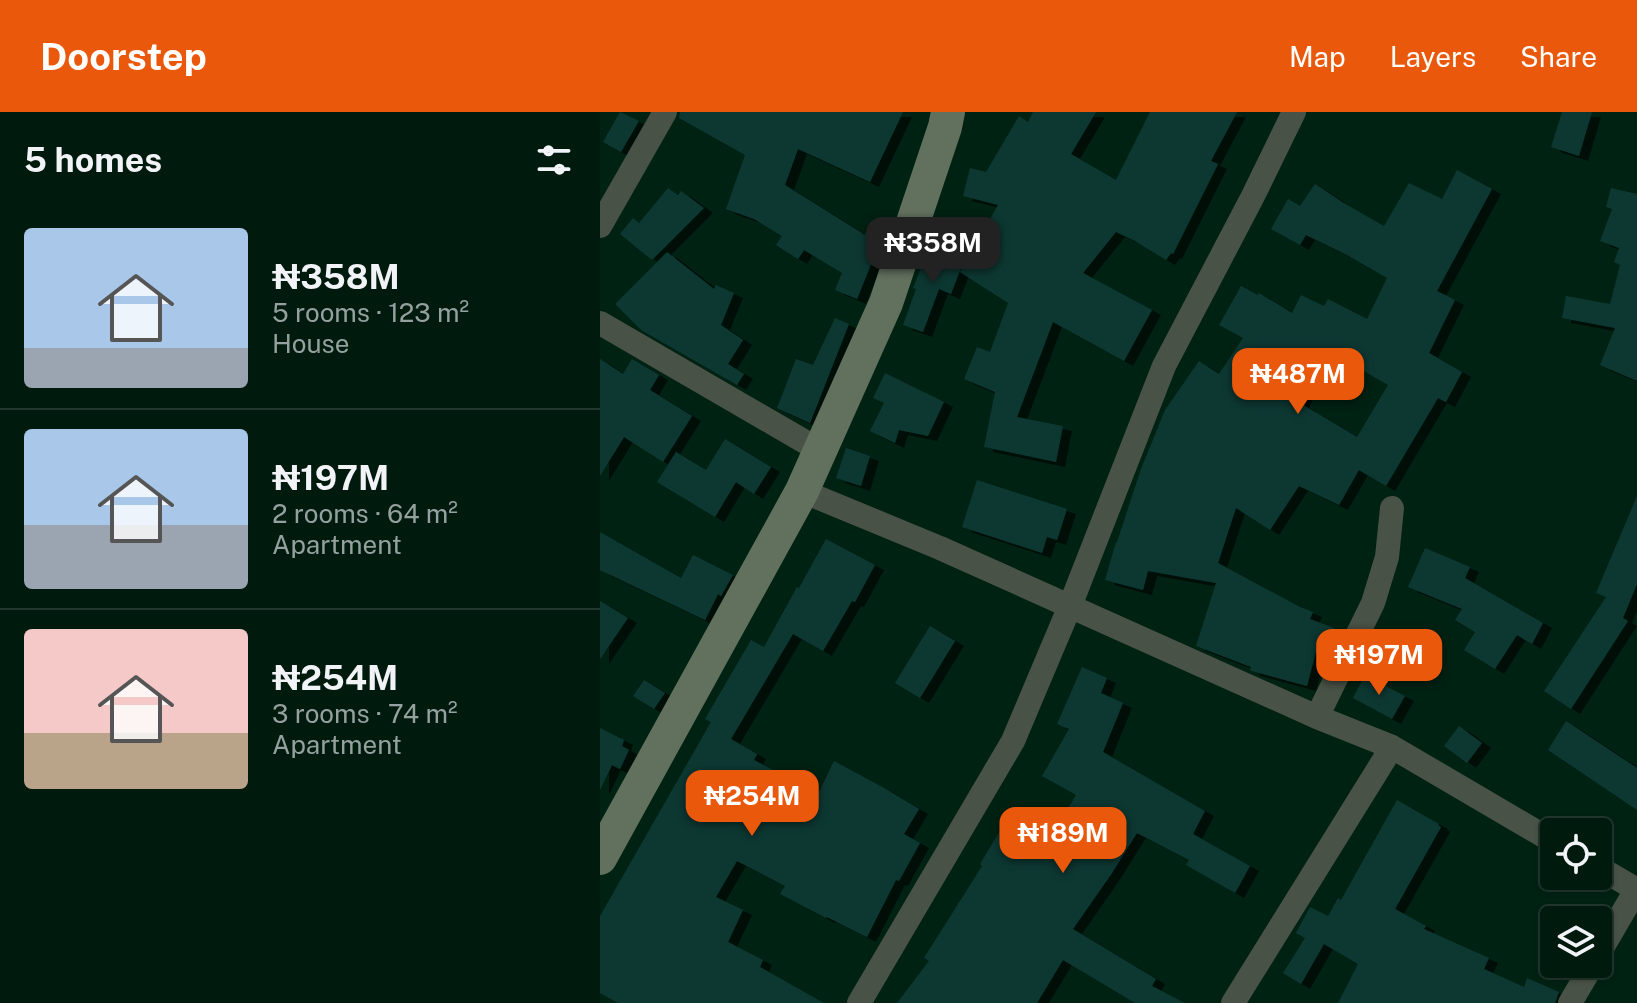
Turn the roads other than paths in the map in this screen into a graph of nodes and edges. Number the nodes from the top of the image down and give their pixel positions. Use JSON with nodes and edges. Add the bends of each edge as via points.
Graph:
{"nodes":[{"id":1,"x":665,"y":112,"type":"edge"},
{"id":2,"x":948,"y":112,"type":"edge"},
{"id":3,"x":1294,"y":112,"type":"edge"},
{"id":4,"x":600,"y":226,"type":"edge"},
{"id":5,"x":600,"y":323,"type":"edge"},
{"id":6,"x":819,"y":450,"type":"junction"},
{"id":7,"x":802,"y":491,"type":"junction"},
{"id":8,"x":1392,"y":508,"type":"dead end"},
{"id":9,"x":1070,"y":606,"type":"junction"},
{"id":10,"x":1317,"y":717,"type":"junction"},
{"id":11,"x":1392,"y":747,"type":"junction"},
{"id":12,"x":1540,"y":834,"type":"edge"},
{"id":13,"x":600,"y":858,"type":"edge"},
{"id":14,"x":1612,"y":875,"type":"edge"},
{"id":15,"x":1637,"y":890,"type":"edge"},
{"id":16,"x":1612,"y":932,"type":"edge"},
{"id":17,"x":1585,"y":978,"type":"edge"},
{"id":18,"x":859,"y":1003,"type":"edge"},
{"id":19,"x":1233,"y":1003,"type":"edge"},
{"id":20,"x":1570,"y":1003,"type":"edge"}],
"edges":[{"from":1,"to":4,"type":"street"},
{"from":2,"to":6,"type":"street","via":[[886,303]]},
{"from":3,"to":9,"type":"street","via":[[1164,366]]},
{"from":5,"to":6,"type":"street"},
{"from":6,"to":7,"type":"street"},
{"from":7,"to":9,"type":"street"},
{"from":7,"to":13,"type":"street"},
{"from":8,"to":10,"type":"street","via":[[1387,557],[1373,603]]},
{"from":9,"to":10,"type":"street"},
{"from":9,"to":18,"type":"street","via":[[1013,741]]},
{"from":10,"to":11,"type":"street"},
{"from":11,"to":12,"type":"street"},
{"from":11,"to":19,"type":"street"},
{"from":14,"to":15,"type":"street"},
{"from":15,"to":16,"type":"street"},
{"from":17,"to":20,"type":"street"}]}
